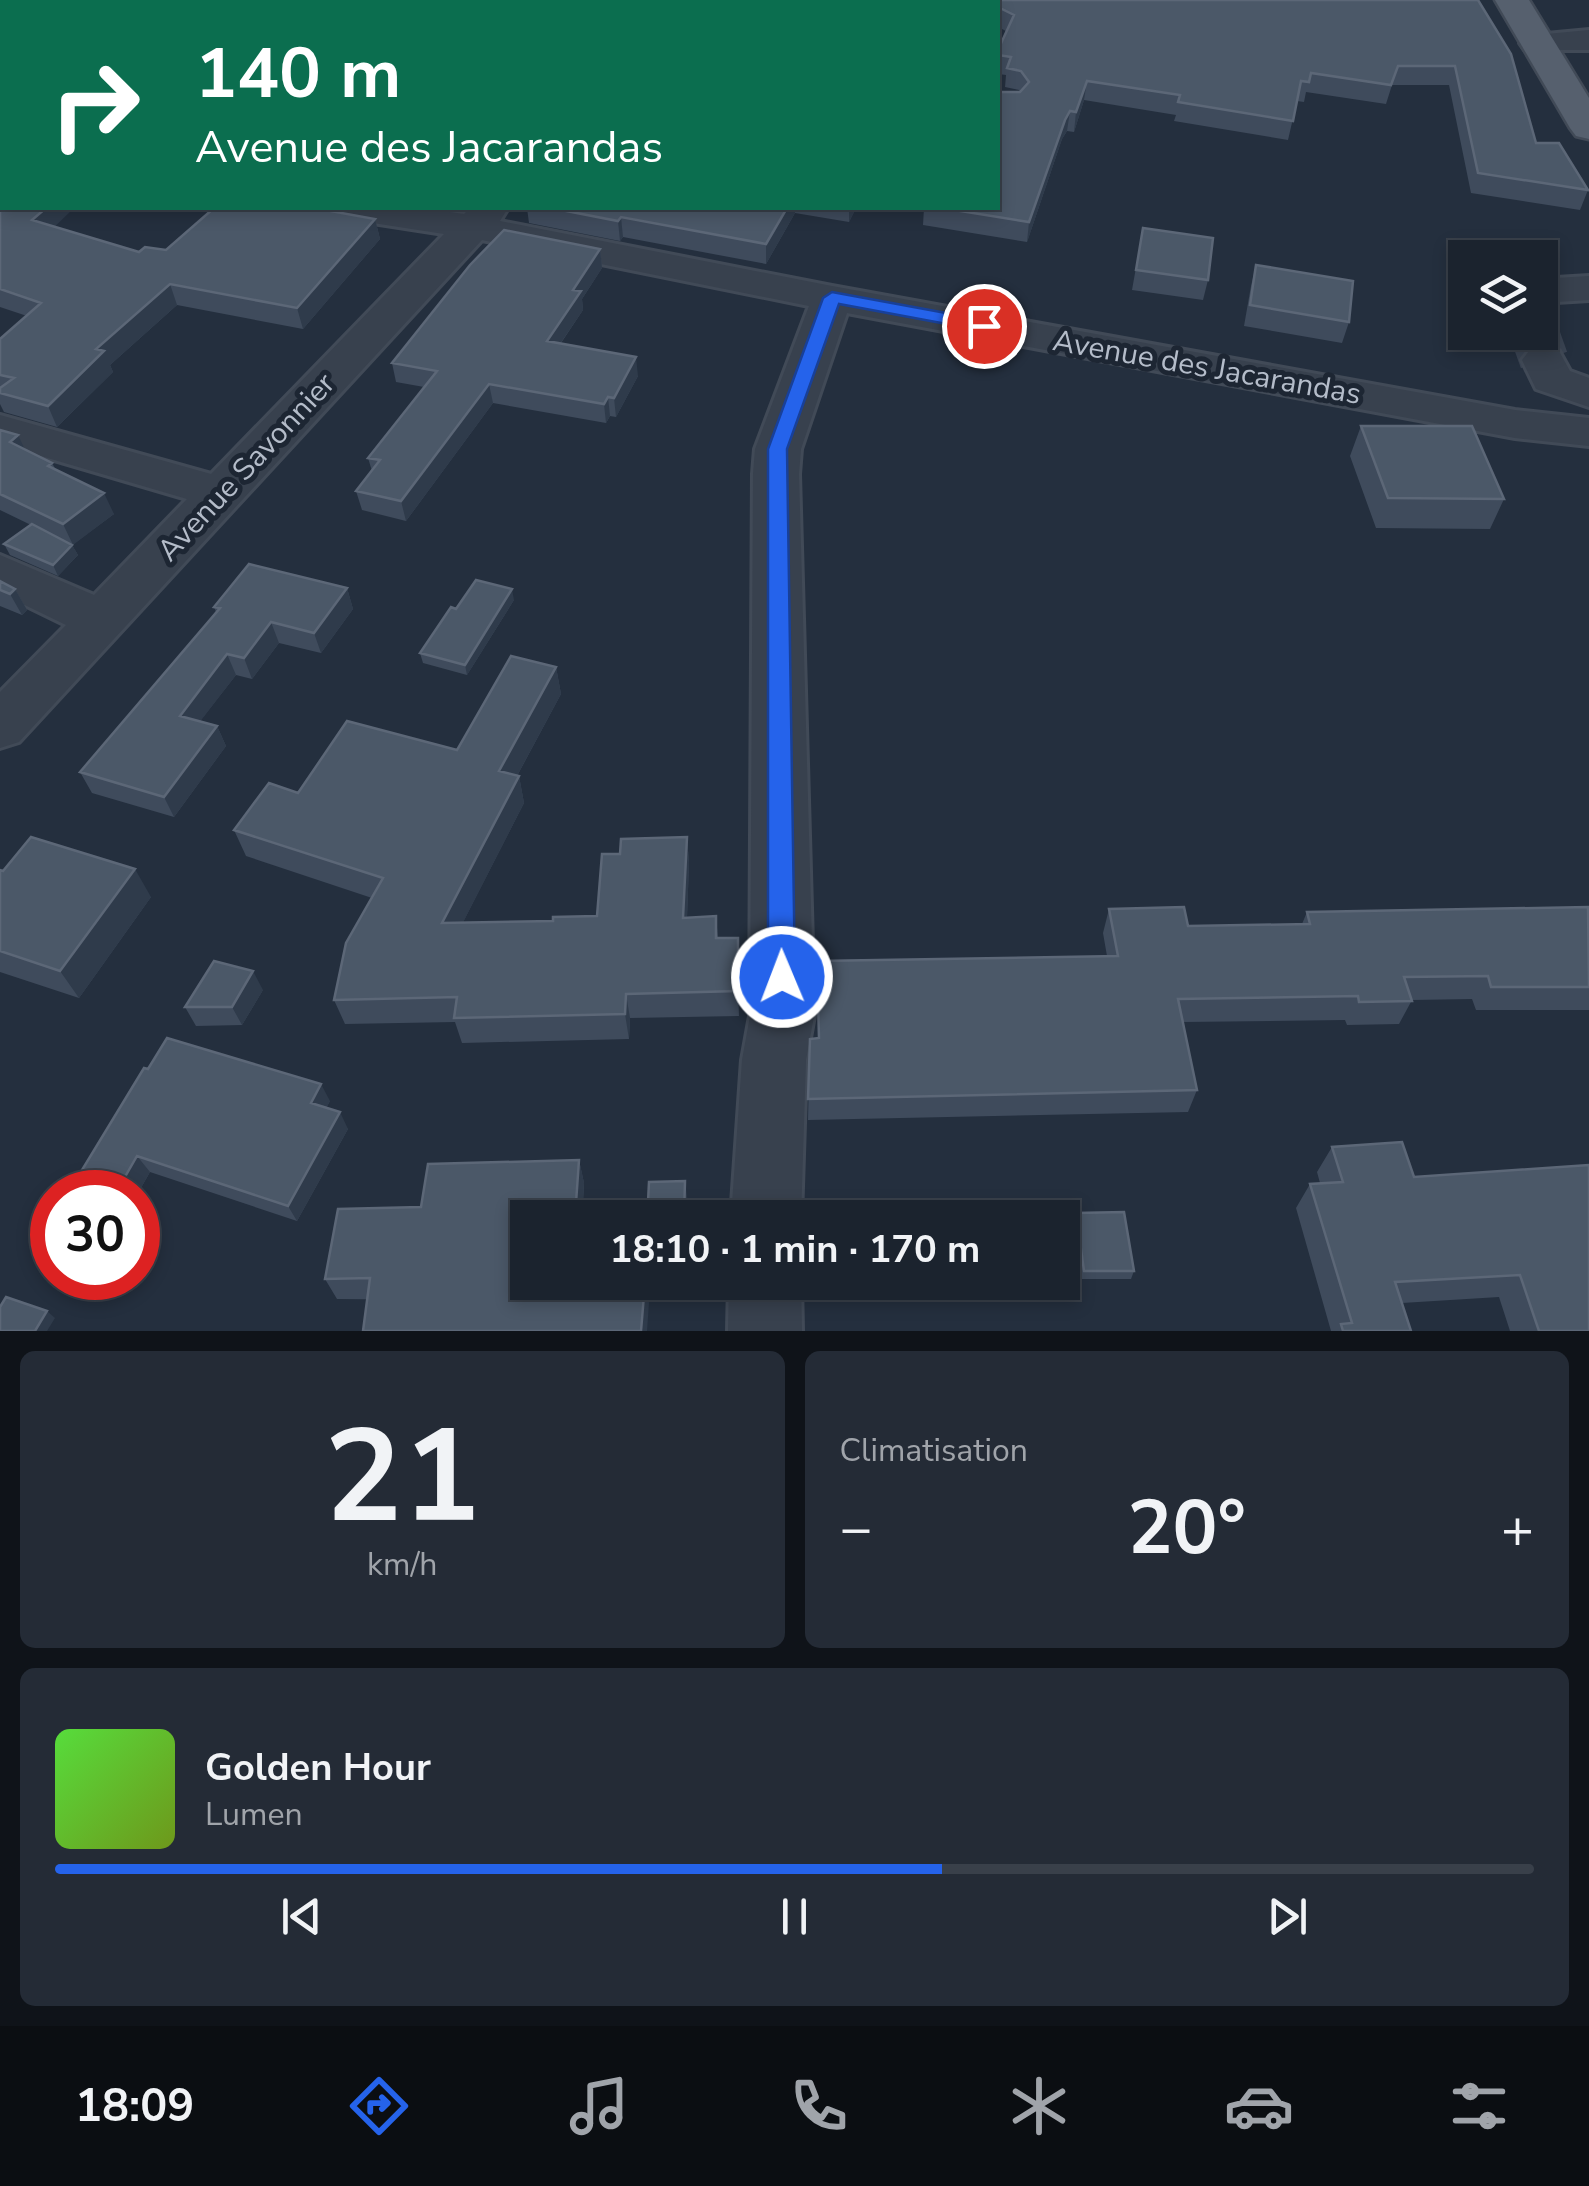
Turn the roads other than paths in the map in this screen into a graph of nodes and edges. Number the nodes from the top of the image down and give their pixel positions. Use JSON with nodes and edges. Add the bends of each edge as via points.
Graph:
{"nodes":[{"id":1,"x":1512,"y":0,"type":"edge"},
{"id":2,"x":1589,"y":40,"type":"edge"},
{"id":3,"x":1538,"y":43,"type":"junction"},
{"id":4,"x":1589,"y":128,"type":"edge"},
{"id":5,"x":376,"y":210,"type":"edge"},
{"id":6,"x":482,"y":217,"type":"edge"},
{"id":7,"x":1589,"y":288,"type":"edge"},
{"id":8,"x":1558,"y":290,"type":"edge"},
{"id":9,"x":832,"y":298,"type":"junction"},
{"id":10,"x":1544,"y":360,"type":"tunnel mouth"},
{"id":11,"x":1589,"y":393,"type":"edge"},
{"id":12,"x":0,"y":430,"type":"edge"},
{"id":13,"x":1589,"y":432,"type":"edge"},
{"id":14,"x":221,"y":493,"type":"junction"},
{"id":15,"x":0,"y":572,"type":"edge"},
{"id":16,"x":100,"y":620,"type":"junction"},
{"id":17,"x":0,"y":727,"type":"edge"},
{"id":18,"x":767,"y":1200,"type":"edge"},
{"id":19,"x":765,"y":1300,"type":"edge"},
{"id":20,"x":765,"y":1331,"type":"edge"}],
"edges":[{"from":1,"to":3,"type":"main road"},
{"from":2,"to":3,"type":"street"},
{"from":3,"to":4,"type":"main road"},
{"from":5,"to":6,"type":"street","name":"Avenue des Jacarandas"},
{"from":6,"to":9,"type":"street","name":"Avenue des Jacarandas"},
{"from":6,"to":14,"type":"street","name":"Avenue Savonnier"},
{"from":7,"to":8,"type":"street"},
{"from":9,"to":13,"type":"street","name":"Avenue des Jacarandas","via":[[1515,424]]},
{"from":9,"to":18,"type":"street","via":[[778,449],[776,474],[782,1016]]},
{"from":10,"to":11,"type":"street","via":[[1551,379]]},
{"from":12,"to":14,"type":"street"},
{"from":14,"to":16,"type":"street","name":"Avenue Savonnier"},
{"from":15,"to":16,"type":"street"},
{"from":16,"to":17,"type":"street","name":"Avenue Savonnier"},
{"from":19,"to":20,"type":"street"}]}
